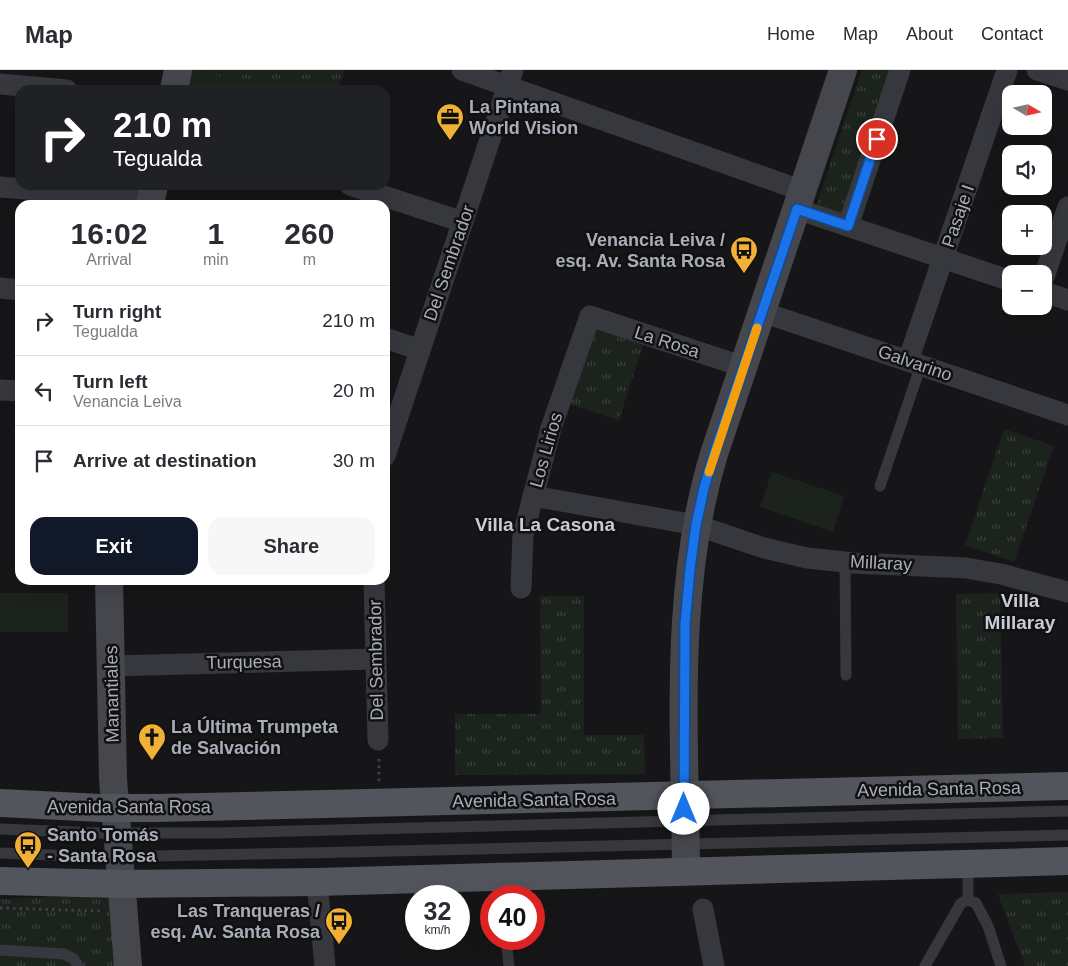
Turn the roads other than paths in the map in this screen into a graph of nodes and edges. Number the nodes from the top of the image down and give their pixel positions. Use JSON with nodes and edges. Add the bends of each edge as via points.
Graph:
{"nodes":[{"id":1,"x":178,"y":70,"type":"edge"},
{"id":2,"x":462,"y":70,"type":"edge"},
{"id":3,"x":843,"y":70,"type":"edge"},
{"id":4,"x":900,"y":70,"type":"edge"},
{"id":5,"x":1007,"y":70,"type":"edge"},
{"id":6,"x":1037,"y":70,"type":"edge"},
{"id":7,"x":510,"y":78,"type":"edge"},
{"id":8,"x":1068,"y":80,"type":"edge"},
{"id":9,"x":0,"y":84,"type":"edge"},
{"id":10,"x":15,"y":85,"type":"edge"},
{"id":11,"x":175,"y":85,"type":"edge"},
{"id":12,"x":0,"y":187,"type":"edge"},
{"id":13,"x":15,"y":188,"type":"edge"},
{"id":14,"x":51,"y":190,"type":"edge"},
{"id":15,"x":365,"y":190,"type":"edge"},
{"id":16,"x":152,"y":196,"type":"edge"},
{"id":17,"x":800,"y":200,"type":"junction"},
{"id":18,"x":1068,"y":207,"type":"edge"},
{"id":19,"x":463,"y":222,"type":"junction"},
{"id":20,"x":848,"y":226,"type":"junction"},
{"id":21,"x":943,"y":258,"type":"junction"},
{"id":22,"x":1048,"y":265,"type":"edge"},
{"id":23,"x":1002,"y":278,"type":"edge"},
{"id":24,"x":0,"y":288,"type":"edge"},
{"id":25,"x":15,"y":290,"type":"edge"},
{"id":26,"x":1052,"y":295,"type":"edge"},
{"id":27,"x":1068,"y":300,"type":"edge"},
{"id":28,"x":762,"y":312,"type":"junction"},
{"id":29,"x":590,"y":316,"type":"joint"},
{"id":30,"x":390,"y":340,"type":"edge"},
{"id":31,"x":420,"y":350,"type":"junction"},
{"id":32,"x":915,"y":363,"type":"junction"},
{"id":33,"x":744,"y":367,"type":"junction"},
{"id":34,"x":0,"y":390,"type":"edge"},
{"id":35,"x":15,"y":391,"type":"edge"},
{"id":36,"x":1068,"y":415,"type":"edge"},
{"id":37,"x":390,"y":441,"type":"edge"},
{"id":38,"x":880,"y":486,"type":"dead end"},
{"id":39,"x":533,"y":496,"type":"junction"},
{"id":40,"x":696,"y":525,"type":"junction"},
{"id":41,"x":846,"y":562,"type":"junction"},
{"id":42,"x":109,"y":585,"type":"edge"},
{"id":43,"x":374,"y":585,"type":"edge"},
{"id":44,"x":521,"y":588,"type":"dead end"},
{"id":45,"x":1068,"y":592,"type":"edge"},
{"id":46,"x":376,"y":659,"type":"junction"},
{"id":47,"x":111,"y":666,"type":"junction"},
{"id":48,"x":846,"y":674,"type":"dead end"},
{"id":49,"x":378,"y":740,"type":"road end"},
{"id":50,"x":1068,"y":786,"type":"edge"},
{"id":51,"x":0,"y":803,"type":"edge"},
{"id":52,"x":1068,"y":811,"type":"edge"},
{"id":53,"x":0,"y":830,"type":"edge"},
{"id":54,"x":117,"y":832,"type":"junction"},
{"id":55,"x":685,"y":834,"type":"junction"},
{"id":56,"x":1068,"y":835,"type":"edge"},
{"id":57,"x":0,"y":853,"type":"edge"},
{"id":58,"x":1068,"y":861,"type":"edge"},
{"id":59,"x":968,"y":864,"type":"junction"},
{"id":60,"x":0,"y":881,"type":"edge"},
{"id":61,"x":317,"y":882,"type":"junction"},
{"id":62,"x":112,"y":893,"type":"junction"},
{"id":63,"x":968,"y":900,"type":"junction"},
{"id":64,"x":703,"y":909,"type":"dead end"},
{"id":65,"x":0,"y":950,"type":"edge"},
{"id":66,"x":507,"y":950,"type":"edge"},
{"id":67,"x":78,"y":966,"type":"edge"},
{"id":68,"x":128,"y":966,"type":"edge"},
{"id":69,"x":325,"y":966,"type":"edge"},
{"id":70,"x":509,"y":966,"type":"edge"},
{"id":71,"x":714,"y":966,"type":"edge"},
{"id":72,"x":926,"y":966,"type":"edge"},
{"id":73,"x":1001,"y":966,"type":"edge"}],
"edges":[{"from":1,"to":11,"type":"street"},
{"from":2,"to":7,"type":"street"},
{"from":3,"to":17,"type":"street"},
{"from":4,"to":20,"type":"street"},
{"from":5,"to":21,"type":"street","name":"Pasaje I"},
{"from":6,"to":8,"type":"street"},
{"from":7,"to":17,"type":"street"},
{"from":7,"to":19,"type":"street","name":"Del Sembrador"},
{"from":9,"to":10,"type":"street"},
{"from":12,"to":13,"type":"street"},
{"from":14,"to":16,"type":"street"},
{"from":15,"to":19,"type":"street"},
{"from":17,"to":20,"type":"street"},
{"from":17,"to":28,"type":"street"},
{"from":18,"to":22,"type":"street"},
{"from":19,"to":31,"type":"street","name":"Del Sembrador"},
{"from":20,"to":21,"type":"street"},
{"from":21,"to":23,"type":"street"},
{"from":21,"to":32,"type":"street","name":"Pasaje I"},
{"from":24,"to":25,"type":"street"},
{"from":26,"to":27,"type":"street"},
{"from":28,"to":32,"type":"street","name":"Galvarino"},
{"from":28,"to":33,"type":"street"},
{"from":29,"to":33,"type":"street","name":"La Rosa"},
{"from":29,"to":39,"type":"street","name":"Los Lirios","via":[[551,428]]},
{"from":30,"to":31,"type":"street"},
{"from":31,"to":37,"type":"street","name":"Del Sembrador"},
{"from":32,"to":36,"type":"street","name":"Galvarino"},
{"from":32,"to":38,"type":"lane"},
{"from":33,"to":40,"type":"street","via":[[704,488]]},
{"from":34,"to":35,"type":"street"},
{"from":39,"to":40,"type":"street","name":"Millaray"},
{"from":39,"to":44,"type":"street","name":"Los Lirios","via":[[522,535]]},
{"from":40,"to":41,"type":"street","name":"Millaray","via":[[778,552]]},
{"from":40,"to":55,"type":"street","via":[[685,624]]},
{"from":41,"to":45,"type":"street","name":"Millaray","via":[[949,566],[1019,578]]},
{"from":41,"to":48,"type":"lane"},
{"from":42,"to":47,"type":"street","name":"Manantiales"},
{"from":43,"to":46,"type":"street","name":"Del Sembrador"},
{"from":46,"to":47,"type":"street","name":"Turquesa"},
{"from":46,"to":49,"type":"street","name":"Del Sembrador"},
{"from":47,"to":54,"type":"street","name":"Manantiales"},
{"from":50,"to":55,"type":"main road","name":"Avenida Santa Rosa"},
{"from":51,"to":54,"type":"main road","name":"Avenida Santa Rosa"},
{"from":52,"to":55,"type":"lane"},
{"from":53,"to":54,"type":"lane"},
{"from":54,"to":55,"type":"lane"},
{"from":54,"to":55,"type":"lane"},
{"from":54,"to":55,"type":"main road","name":"Avenida Santa Rosa","via":[[380,804]]},
{"from":54,"to":57,"type":"lane","via":[[76,856]]},
{"from":54,"to":62,"type":"street","name":"Manantiales"},
{"from":55,"to":56,"type":"lane"},
{"from":55,"to":59,"type":"main road","name":"Avenida Santa Rosa"},
{"from":55,"to":61,"type":"main road","name":"Avenida Santa Rosa"},
{"from":58,"to":59,"type":"main road","name":"Avenida Santa Rosa"},
{"from":59,"to":63,"type":"lane"},
{"from":60,"to":62,"type":"main road","name":"Avenida Santa Rosa"},
{"from":61,"to":62,"type":"main road","name":"Avenida Santa Rosa"},
{"from":61,"to":69,"type":"street"},
{"from":62,"to":68,"type":"street","name":"Manantiales"},
{"from":63,"to":72,"type":"lane","via":[[961,904]]},
{"from":63,"to":73,"type":"lane","via":[[976,903],[988,926]]},
{"from":64,"to":71,"type":"street"},
{"from":65,"to":67,"type":"lane","via":[[64,954],[74,959]]},
{"from":66,"to":70,"type":"lane"}]}
